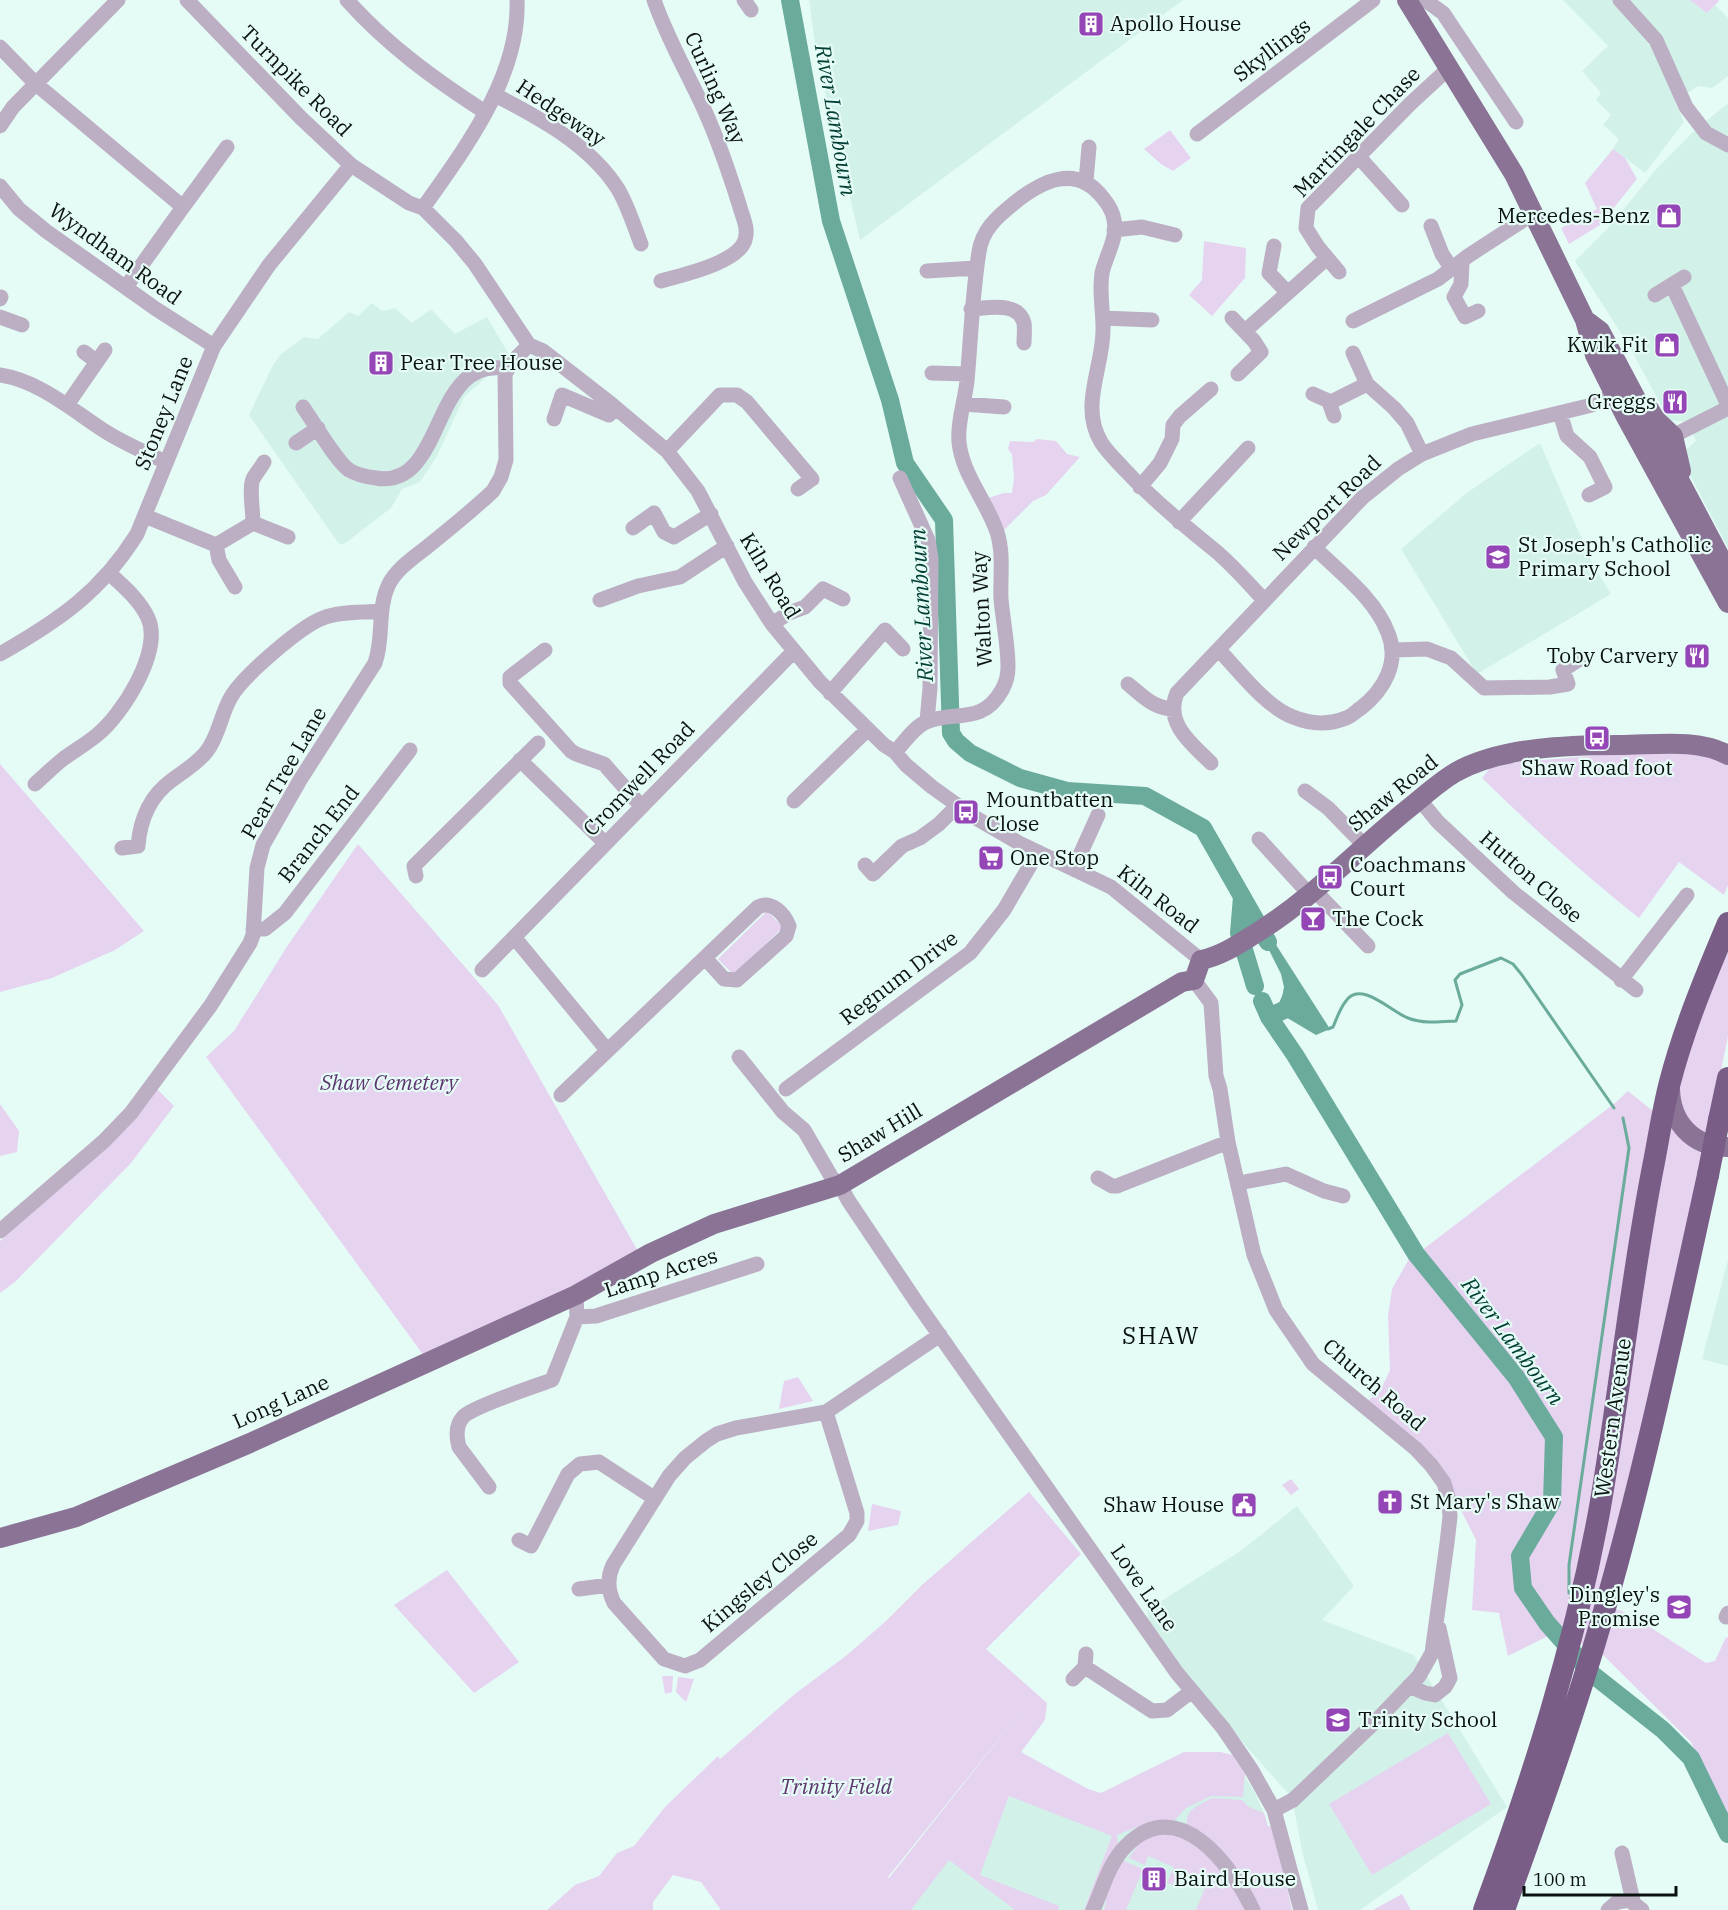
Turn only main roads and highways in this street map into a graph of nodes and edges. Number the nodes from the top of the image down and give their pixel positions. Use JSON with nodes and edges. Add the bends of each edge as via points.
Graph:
{"nodes":[{"id":1,"x":1417,"y":2,"type":"edge"},
{"id":2,"x":1658,"y":443,"type":"junction"},
{"id":3,"x":1728,"y":572,"type":"edge"},
{"id":4,"x":1728,"y":603,"type":"edge"},
{"id":5,"x":1728,"y":738,"type":"edge"},
{"id":6,"x":1704,"y":746,"type":"junction"},
{"id":7,"x":1728,"y":755,"type":"edge"},
{"id":8,"x":1728,"y":923,"type":"edge"},
{"id":9,"x":1194,"y":980,"type":"joint"},
{"id":10,"x":1728,"y":1078,"type":"edge"},
{"id":11,"x":1670,"y":1083,"type":"junction"},
{"id":12,"x":1728,"y":1147,"type":"edge"},
{"id":13,"x":576,"y":1295,"type":"joint"},
{"id":14,"x":0,"y":1538,"type":"edge"},
{"id":15,"x":1571,"y":1685,"type":"junction"},
{"id":16,"x":1484,"y":1910,"type":"edge"},
{"id":17,"x":1504,"y":1910,"type":"edge"}],
"edges":[{"from":1,"to":2,"type":"main road","via":[[1449,68],[1534,213],[1585,320],[1600,331],[1622,391]]},
{"from":2,"to":3,"type":"main road"},
{"from":2,"to":4,"type":"main road"},
{"from":5,"to":6,"type":"main road","name":"Shaw Road"},
{"from":6,"to":7,"type":"main road","name":"Shaw Road"},
{"from":6,"to":9,"type":"main road","name":"Shaw Road","via":[[1561,748],[1497,755],[1455,772],[1273,923],[1232,948],[1201,960]]},
{"from":8,"to":11,"type":"highway","name":"Western Avenue"},
{"from":9,"to":13,"type":"main road","name":"Shaw Hill","via":[[1182,982],[840,1185],[714,1224],[651,1253]]},
{"from":10,"to":15,"type":"highway","name":"Western Avenue","bridge":true,"via":[[1658,1407],[1593,1649]]},
{"from":11,"to":12,"type":"main road","via":[[1673,1111],[1680,1126],[1702,1143]]},
{"from":11,"to":15,"type":"highway","name":"Western Avenue","via":[[1637,1253],[1600,1506],[1572,1639]]},
{"from":13,"to":14,"type":"main road","name":"Long Lane","via":[[76,1517]]},
{"from":15,"to":16,"type":"highway","name":"Western Avenue"},
{"from":15,"to":17,"type":"highway","name":"Western Avenue"}]}
